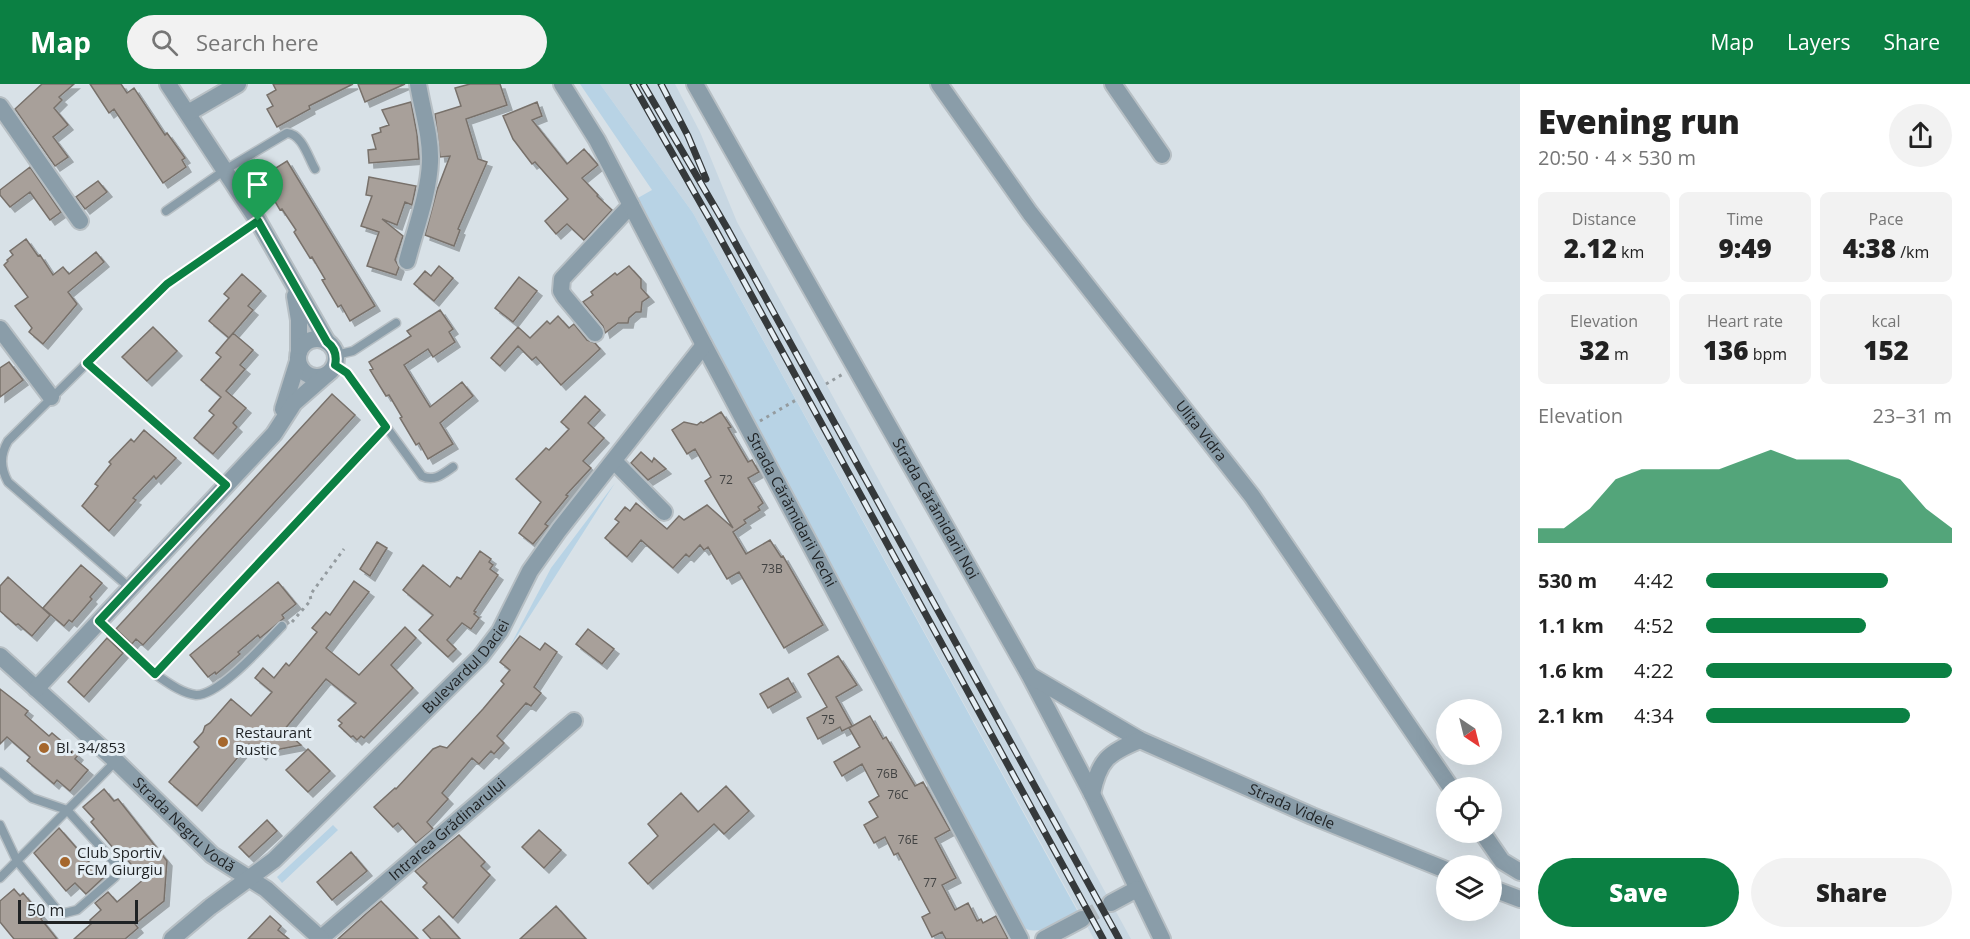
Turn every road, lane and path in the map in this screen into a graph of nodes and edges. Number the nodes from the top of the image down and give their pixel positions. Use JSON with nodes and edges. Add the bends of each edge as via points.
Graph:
{"nodes":[{"id":1,"x":168,"y":84,"type":"edge"},
{"id":2,"x":238,"y":84,"type":"edge"},
{"id":3,"x":418,"y":84,"type":"edge"},
{"id":4,"x":562,"y":84,"type":"edge"},
{"id":5,"x":695,"y":84,"type":"edge"},
{"id":6,"x":939,"y":84,"type":"edge"},
{"id":7,"x":1113,"y":84,"type":"edge"},
{"id":8,"x":0,"y":106,"type":"edge"},
{"id":9,"x":188,"y":113,"type":"junction"},
{"id":10,"x":1162,"y":154,"type":"dead end"},
{"id":11,"x":315,"y":169,"type":"dead end"},
{"id":12,"x":225,"y":170,"type":"junction"},
{"id":13,"x":631,"y":205,"type":"junction"},
{"id":14,"x":166,"y":211,"type":"dead end"},
{"id":15,"x":80,"y":221,"type":"dead end"},
{"id":16,"x":258,"y":221,"type":"junction"},
{"id":17,"x":407,"y":261,"type":"dead end"},
{"id":18,"x":292,"y":283,"type":"junction"},
{"id":19,"x":396,"y":323,"type":"dead end"},
{"id":20,"x":0,"y":329,"type":"edge"},
{"id":21,"x":595,"y":333,"type":"dead end"},
{"id":22,"x":704,"y":345,"type":"junction"},
{"id":23,"x":299,"y":357,"type":"junction"},
{"id":24,"x":331,"y":359,"type":"junction"},
{"id":25,"x":87,"y":363,"type":"junction"},
{"id":26,"x":51,"y":397,"type":"junction"},
{"id":27,"x":796,"y":400,"type":"dead end"},
{"id":28,"x":386,"y":427,"type":"junction"},
{"id":29,"x":748,"y":428,"type":"junction"},
{"id":30,"x":274,"y":434,"type":"junction"},
{"id":31,"x":614,"y":461,"type":"junction"},
{"id":32,"x":453,"y":467,"type":"dead end"},
{"id":33,"x":226,"y":485,"type":"junction"},
{"id":34,"x":664,"y":512,"type":"dead end"},
{"id":35,"x":130,"y":588,"type":"junction"},
{"id":36,"x":99,"y":621,"type":"junction"},
{"id":37,"x":282,"y":626,"type":"dead end"},
{"id":38,"x":0,"y":656,"type":"edge"},
{"id":39,"x":155,"y":674,"type":"junction"},
{"id":40,"x":1030,"y":676,"type":"junction"},
{"id":41,"x":36,"y":689,"type":"junction"},
{"id":42,"x":574,"y":721,"type":"dead end"},
{"id":43,"x":1140,"y":740,"type":"junction"},
{"id":44,"x":116,"y":760,"type":"junction"},
{"id":45,"x":0,"y":772,"type":"edge"},
{"id":46,"x":1444,"y":777,"type":"edge"},
{"id":47,"x":1092,"y":794,"type":"junction"},
{"id":48,"x":67,"y":810,"type":"junction"},
{"id":49,"x":0,"y":825,"type":"edge"},
{"id":50,"x":1490,"y":843,"type":"edge"},
{"id":51,"x":17,"y":861,"type":"junction"},
{"id":52,"x":1436,"y":866,"type":"edge"},
{"id":53,"x":1520,"y":872,"type":"edge"},
{"id":54,"x":0,"y":878,"type":"edge"},
{"id":55,"x":250,"y":879,"type":"junction"},
{"id":56,"x":1137,"y":889,"type":"junction"},
{"id":57,"x":1502,"y":892,"type":"edge"},
{"id":58,"x":1520,"y":899,"type":"edge"},
{"id":59,"x":1111,"y":903,"type":"tunnel mouth"},
{"id":60,"x":1082,"y":918,"type":"tunnel mouth"},
{"id":61,"x":172,"y":939,"type":"edge"},
{"id":62,"x":320,"y":939,"type":"edge"},
{"id":63,"x":1020,"y":939,"type":"edge"},
{"id":64,"x":1044,"y":939,"type":"edge"},
{"id":65,"x":1162,"y":939,"type":"edge"}],
"edges":[{"from":1,"to":9,"type":"street"},
{"from":2,"to":9,"type":"street"},
{"from":3,"to":17,"type":"street","via":[[430,162]]},
{"from":4,"to":13,"type":"street","name":"Strada Cărămidarii Vechi"},
{"from":5,"to":40,"type":"street","name":"Strada Cărămidarii Noi"},
{"from":6,"to":46,"type":"street","name":"Ulița Vidra","via":[[1016,195],[1252,496]]},
{"from":7,"to":10,"type":"street"},
{"from":8,"to":15,"type":"street"},
{"from":9,"to":12,"type":"street"},
{"from":11,"to":12,"type":"lane","via":[[298,138],[287,133]]},
{"from":12,"to":14,"type":"lane"},
{"from":12,"to":16,"type":"street"},
{"from":13,"to":21,"type":"street","via":[[562,279],[564,296]]},
{"from":13,"to":22,"type":"street","name":"Strada Cărămidarii Vechi"},
{"from":16,"to":18,"type":"street"},
{"from":16,"to":25,"type":"lane","via":[[167,284]]},
{"from":18,"to":23,"type":"street","via":[[299,320]]},
{"from":18,"to":24,"type":"street"},
{"from":19,"to":24,"type":"lane","via":[[353,351]]},
{"from":20,"to":26,"type":"street"},
{"from":22,"to":29,"type":"street","name":"Strada Cărămidarii Vechi"},
{"from":22,"to":31,"type":"street","name":"Bulevardul Daciei"},
{"from":23,"to":24,"type":"street","via":[[305,344],[320,340]]},
{"from":23,"to":24,"type":"street","via":[[300,368],[317,377]]},
{"from":23,"to":30,"type":"street"},
{"from":24,"to":28,"type":"lane","via":[[347,373]]},
{"from":24,"to":30,"type":"street"},
{"from":25,"to":26,"type":"lane"},
{"from":25,"to":33,"type":"lane"},
{"from":26,"to":35,"type":"lane","via":[[8,441],[1,457],[3,472],[8,482]]},
{"from":27,"to":29,"type":"path"},
{"from":28,"to":32,"type":"lane","via":[[422,476],[434,478]]},
{"from":28,"to":39,"type":"lane"},
{"from":29,"to":63,"type":"street","name":"Strada Cărămidarii Vechi"},
{"from":30,"to":33,"type":"street"},
{"from":31,"to":34,"type":"street"},
{"from":31,"to":55,"type":"street","name":"Bulevardul Daciei","via":[[535,564],[500,631],[481,656]]},
{"from":33,"to":35,"type":"street"},
{"from":35,"to":36,"type":"street"},
{"from":36,"to":39,"type":"lane"},
{"from":36,"to":41,"type":"street"},
{"from":37,"to":39,"type":"lane","via":[[215,690],[195,695]]},
{"from":38,"to":41,"type":"street","name":"Strada Negru Vodă"},
{"from":40,"to":43,"type":"street","name":"Strada Videle"},
{"from":40,"to":47,"type":"street","name":"Strada Cărămidarii Noi"},
{"from":41,"to":44,"type":"street","name":"Strada Negru Vodă"},
{"from":42,"to":62,"type":"street","name":"Intrarea Grădinarului"},
{"from":43,"to":47,"type":"street","via":[[1105,760]]},
{"from":43,"to":52,"type":"street","name":"Strada Videle"},
{"from":44,"to":48,"type":"lane"},
{"from":44,"to":55,"type":"street","name":"Strada Negru Vodă","via":[[212,855]]},
{"from":45,"to":48,"type":"lane","via":[[32,798]]},
{"from":47,"to":56,"type":"street","name":"Strada Cărămidarii Noi"},
{"from":48,"to":51,"type":"lane"},
{"from":48,"to":51,"type":"lane","via":[[116,864],[110,883],[77,910],[65,913],[58,911]]},
{"from":49,"to":51,"type":"lane"},
{"from":50,"to":53,"type":"street","via":[[1502,861]]},
{"from":51,"to":54,"type":"lane"},
{"from":55,"to":61,"type":"street","name":"Bulevardul Daciei"},
{"from":55,"to":62,"type":"street","name":"Strada Negru Vodă"},
{"from":56,"to":59,"type":"street"},
{"from":56,"to":65,"type":"street","name":"Strada Cărămidarii Noi"},
{"from":57,"to":58,"type":"street"},
{"from":60,"to":64,"type":"street"}]}
